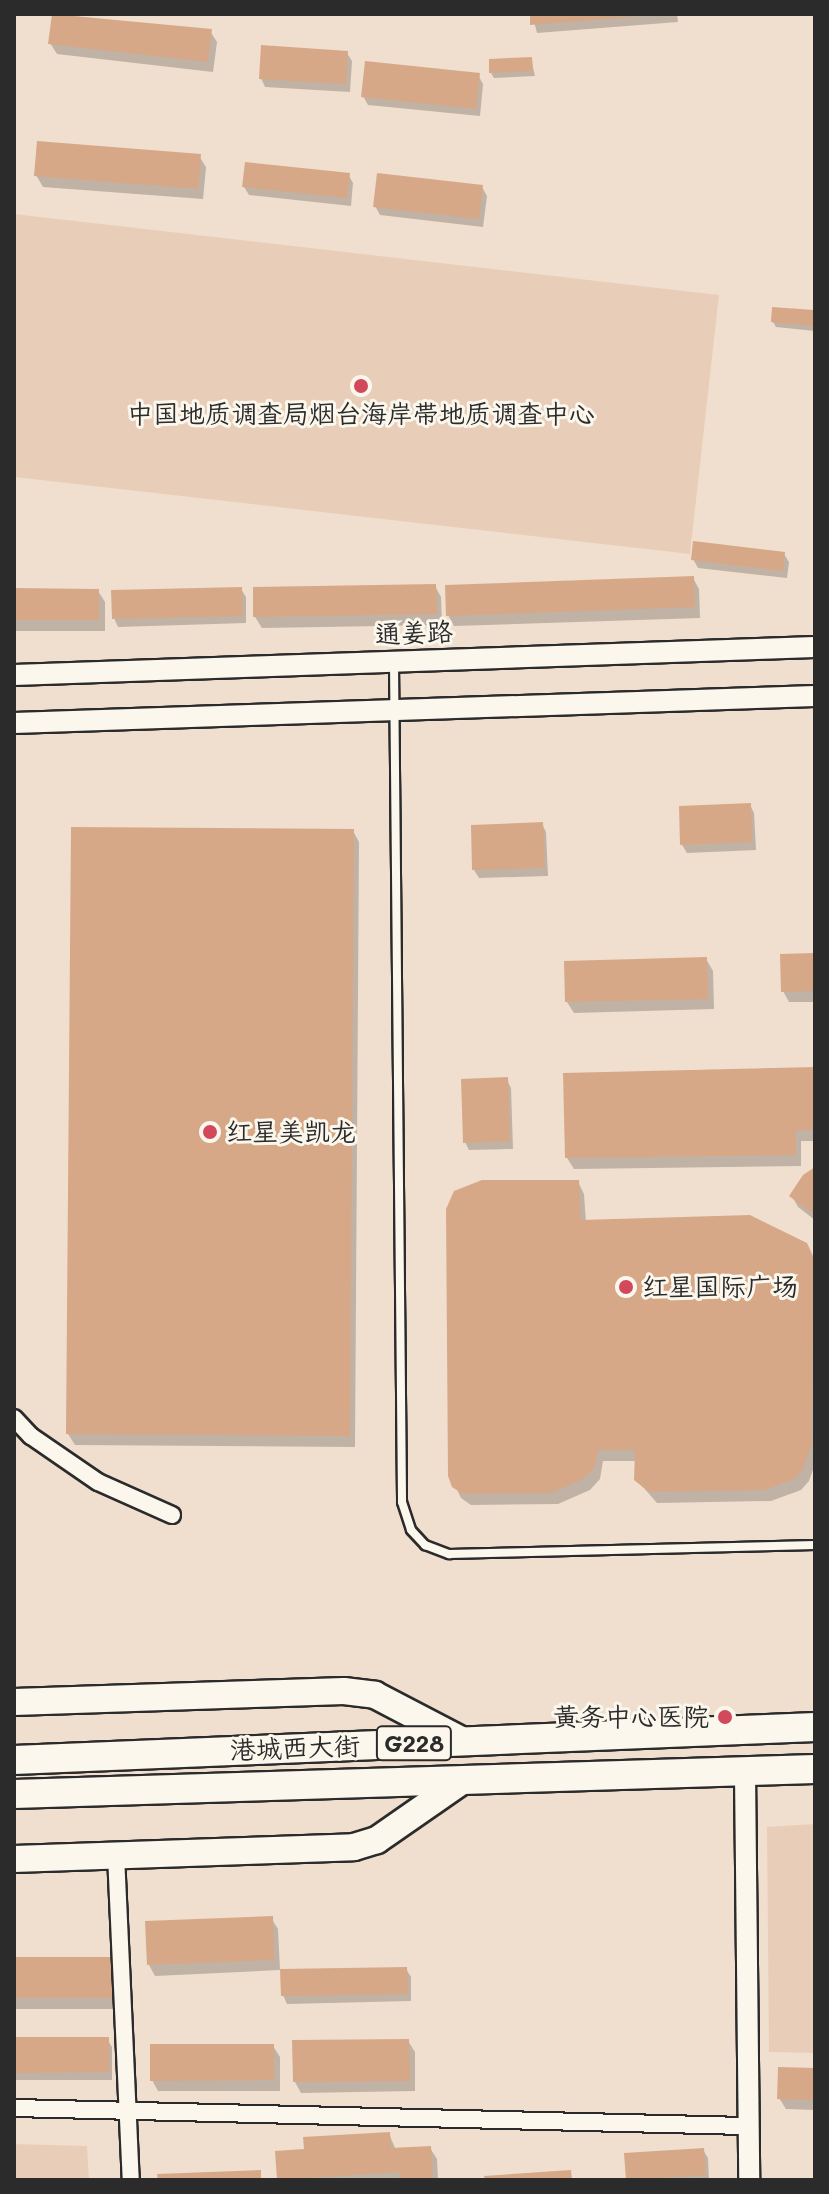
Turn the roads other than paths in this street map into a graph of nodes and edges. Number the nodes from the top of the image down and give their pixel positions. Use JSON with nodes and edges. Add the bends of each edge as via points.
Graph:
{"nodes":[{"id":1,"x":815,"y":647,"type":"edge"},
{"id":2,"x":394,"y":660,"type":"junction"},
{"id":3,"x":14,"y":675,"type":"edge"},
{"id":4,"x":815,"y":696,"type":"edge"},
{"id":5,"x":395,"y":711,"type":"junction"},
{"id":6,"x":14,"y":723,"type":"edge"},
{"id":7,"x":14,"y":1418,"type":"edge"},
{"id":8,"x":172,"y":1515,"type":"dead end"},
{"id":9,"x":815,"y":1545,"type":"edge"},
{"id":10,"x":14,"y":1702,"type":"edge"},
{"id":11,"x":808,"y":1726,"type":"edge"},
{"id":12,"x":463,"y":1741,"type":"junction"},
{"id":13,"x":14,"y":1760,"type":"edge"},
{"id":14,"x":815,"y":1769,"type":"edge"},
{"id":15,"x":745,"y":1772,"type":"junction"},
{"id":16,"x":462,"y":1781,"type":"junction"},
{"id":17,"x":14,"y":1794,"type":"edge"},
{"id":18,"x":116,"y":1855,"type":"junction"},
{"id":19,"x":14,"y":1859,"type":"edge"},
{"id":20,"x":14,"y":2108,"type":"edge"},
{"id":21,"x":128,"y":2111,"type":"junction"},
{"id":22,"x":746,"y":2126,"type":"junction"},
{"id":23,"x":131,"y":2180,"type":"edge"},
{"id":24,"x":749,"y":2180,"type":"edge"}],
"edges":[{"from":1,"to":2,"type":"street","name":"通姜路"},
{"from":2,"to":3,"type":"street","name":"通姜路"},
{"from":2,"to":5,"type":"lane"},
{"from":4,"to":5,"type":"street"},
{"from":5,"to":6,"type":"street"},
{"from":5,"to":9,"type":"lane","via":[[402,1502],[411,1530],[425,1545],[449,1554]]},
{"from":7,"to":8,"type":"street","via":[[31,1436],[98,1482]]},
{"from":10,"to":12,"type":"main road","via":[[344,1691],[375,1695]]},
{"from":11,"to":12,"type":"highway","name":"港城西大街","number":"G228"},
{"from":12,"to":13,"type":"highway","name":"港城西大街","number":"G228"},
{"from":14,"to":15,"type":"highway","name":"港城西大街","number":"G228"},
{"from":15,"to":16,"type":"highway","name":"港城西大街","number":"G228"},
{"from":15,"to":22,"type":"street"},
{"from":16,"to":17,"type":"highway","name":"港城西大街","number":"G228"},
{"from":16,"to":18,"type":"main road","via":[[377,1840],[354,1847]]},
{"from":18,"to":19,"type":"main road"},
{"from":18,"to":21,"type":"street"},
{"from":20,"to":21,"type":"street"},
{"from":21,"to":22,"type":"street"},
{"from":21,"to":23,"type":"street"},
{"from":22,"to":24,"type":"street"}]}
